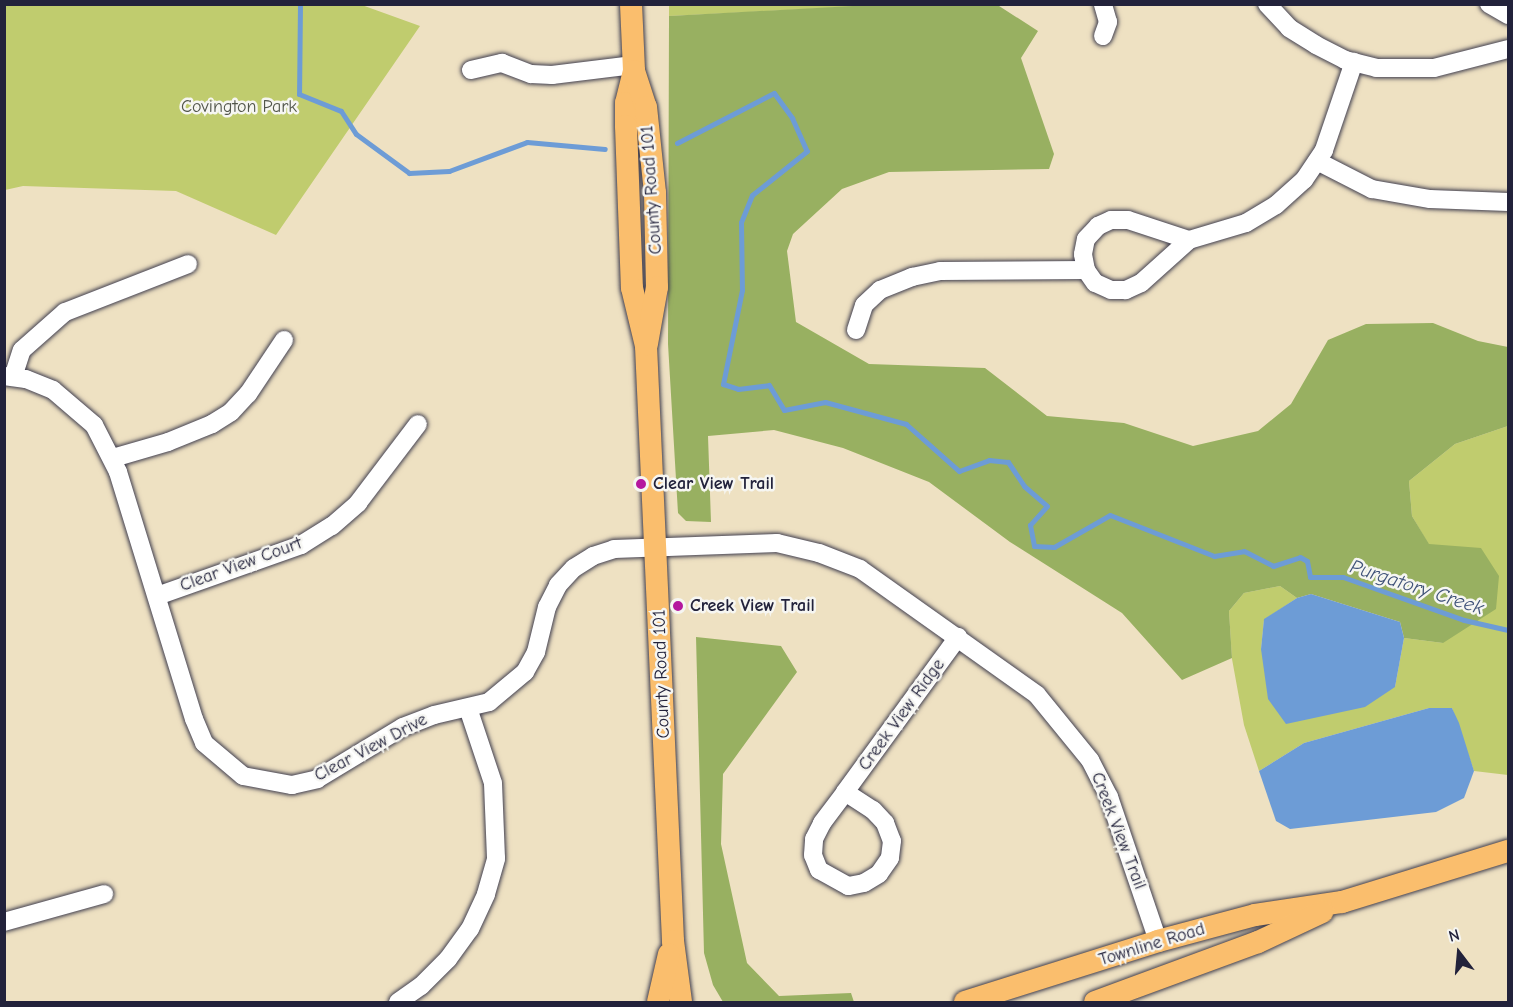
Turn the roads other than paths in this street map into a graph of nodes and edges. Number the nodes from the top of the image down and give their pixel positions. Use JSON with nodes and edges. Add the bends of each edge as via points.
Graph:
{"nodes":[{"id":1,"x":631,"y":4,"type":"edge"},
{"id":2,"x":1103,"y":4,"type":"edge"},
{"id":3,"x":1267,"y":4,"type":"edge"},
{"id":4,"x":1489,"y":4,"type":"edge"},
{"id":5,"x":1509,"y":15,"type":"edge"},
{"id":6,"x":1103,"y":36,"type":"dead end"},
{"id":7,"x":1509,"y":48,"type":"edge"},
{"id":8,"x":1354,"y":62,"type":"junction"},
{"id":9,"x":633,"y":68,"type":"junction"},
{"id":10,"x":471,"y":70,"type":"dead end"},
{"id":11,"x":1317,"y":160,"type":"junction"},
{"id":12,"x":1509,"y":202,"type":"edge"},
{"id":13,"x":1189,"y":240,"type":"junction"},
{"id":14,"x":188,"y":264,"type":"dead end"},
{"id":15,"x":1086,"y":270,"type":"junction"},
{"id":16,"x":856,"y":330,"type":"dead end"},
{"id":17,"x":284,"y":340,"type":"dead end"},
{"id":18,"x":9,"y":376,"type":"edge"},
{"id":19,"x":418,"y":424,"type":"dead end"},
{"id":20,"x":113,"y":458,"type":"junction"},
{"id":21,"x":657,"y":547,"type":"junction"},
{"id":22,"x":157,"y":596,"type":"junction"},
{"id":23,"x":958,"y":637,"type":"junction"},
{"id":24,"x":468,"y":708,"type":"junction"},
{"id":25,"x":845,"y":792,"type":"junction"},
{"id":26,"x":1509,"y":851,"type":"edge"},
{"id":27,"x":104,"y":894,"type":"dead end"},
{"id":28,"x":1342,"y":902,"type":"junction"},
{"id":29,"x":4,"y":922,"type":"edge"},
{"id":30,"x":673,"y":941,"type":"junction"},
{"id":31,"x":1158,"y":941,"type":"junction"},
{"id":32,"x":398,"y":1002,"type":"edge"},
{"id":33,"x":658,"y":1002,"type":"edge"},
{"id":34,"x":681,"y":1002,"type":"edge"},
{"id":35,"x":696,"y":1002,"type":"edge"},
{"id":36,"x":965,"y":1002,"type":"edge"},
{"id":37,"x":1095,"y":1002,"type":"edge"}],
"edges":[{"from":1,"to":9,"type":"main road","name":"County Road 101"},
{"from":2,"to":6,"type":"street","via":[[1108,22]]},
{"from":3,"to":8,"type":"street","via":[[1289,28]]},
{"from":4,"to":5,"type":"street"},
{"from":7,"to":8,"type":"street","via":[[1416,70]]},
{"from":8,"to":11,"type":"street","via":[[1337,117]]},
{"from":9,"to":10,"type":"street","via":[[552,75],[531,74],[502,63]]},
{"from":9,"to":21,"type":"main road","name":"County Road 101","via":[[646,107],[655,193],[657,286],[646,346]]},
{"from":11,"to":12,"type":"street","via":[[1372,189],[1430,199]]},
{"from":11,"to":13,"type":"street","via":[[1304,180],[1276,205],[1246,223]]},
{"from":13,"to":15,"type":"street","via":[[1141,283],[1126,290],[1111,290],[1095,283]]},
{"from":13,"to":15,"type":"street","via":[[1128,220],[1111,220],[1098,226],[1086,239]]},
{"from":14,"to":18,"type":"street","via":[[65,312],[22,350]]},
{"from":15,"to":16,"type":"street","via":[[940,272],[912,277],[880,290],[864,305]]},
{"from":17,"to":20,"type":"street","via":[[248,394],[231,412],[168,442]]},
{"from":18,"to":20,"type":"street","name":"Clear View Drive","via":[[53,390],[75,406],[94,425]]},
{"from":19,"to":22,"type":"street","name":"Clear View Court","via":[[358,503],[332,526],[301,545]]},
{"from":20,"to":22,"type":"street","name":"Clear View Drive"},
{"from":21,"to":23,"type":"street","name":"Creek View Trail","via":[[777,543],[819,553],[860,569]]},
{"from":21,"to":24,"type":"street","name":"Clear View Drive","via":[[614,549],[574,568],[558,585],[547,607],[536,652],[525,672],[489,702]]},
{"from":21,"to":30,"type":"main road","name":"County Road 101"},
{"from":22,"to":24,"type":"street","name":"Clear View Drive","via":[[204,742],[243,776],[291,785],[317,779],[403,727]]},
{"from":23,"to":25,"type":"street","name":"Creek View Ridge"},
{"from":23,"to":31,"type":"street","name":"Creek View Trail","via":[[1037,696],[1089,760],[1109,796]]},
{"from":24,"to":32,"type":"street","via":[[493,783],[496,858],[470,929],[441,966]]},
{"from":25,"to":25,"type":"street","via":[[873,810],[885,823],[892,841],[890,858],[879,874],[848,886],[819,870],[813,855],[814,839],[822,823]]},
{"from":26,"to":28,"type":"main road","name":"Townline Road"},
{"from":27,"to":29,"type":"street"},
{"from":28,"to":31,"type":"main road","name":"Townline Road","via":[[1255,915]]},
{"from":28,"to":37,"type":"main road","name":"Townline Road","via":[[1258,942]]},
{"from":30,"to":33,"type":"main road"},
{"from":30,"to":34,"type":"main road","name":"County Road 101"},
{"from":30,"to":35,"type":"main road"},
{"from":31,"to":36,"type":"main road","name":"Townline Road"}]}
